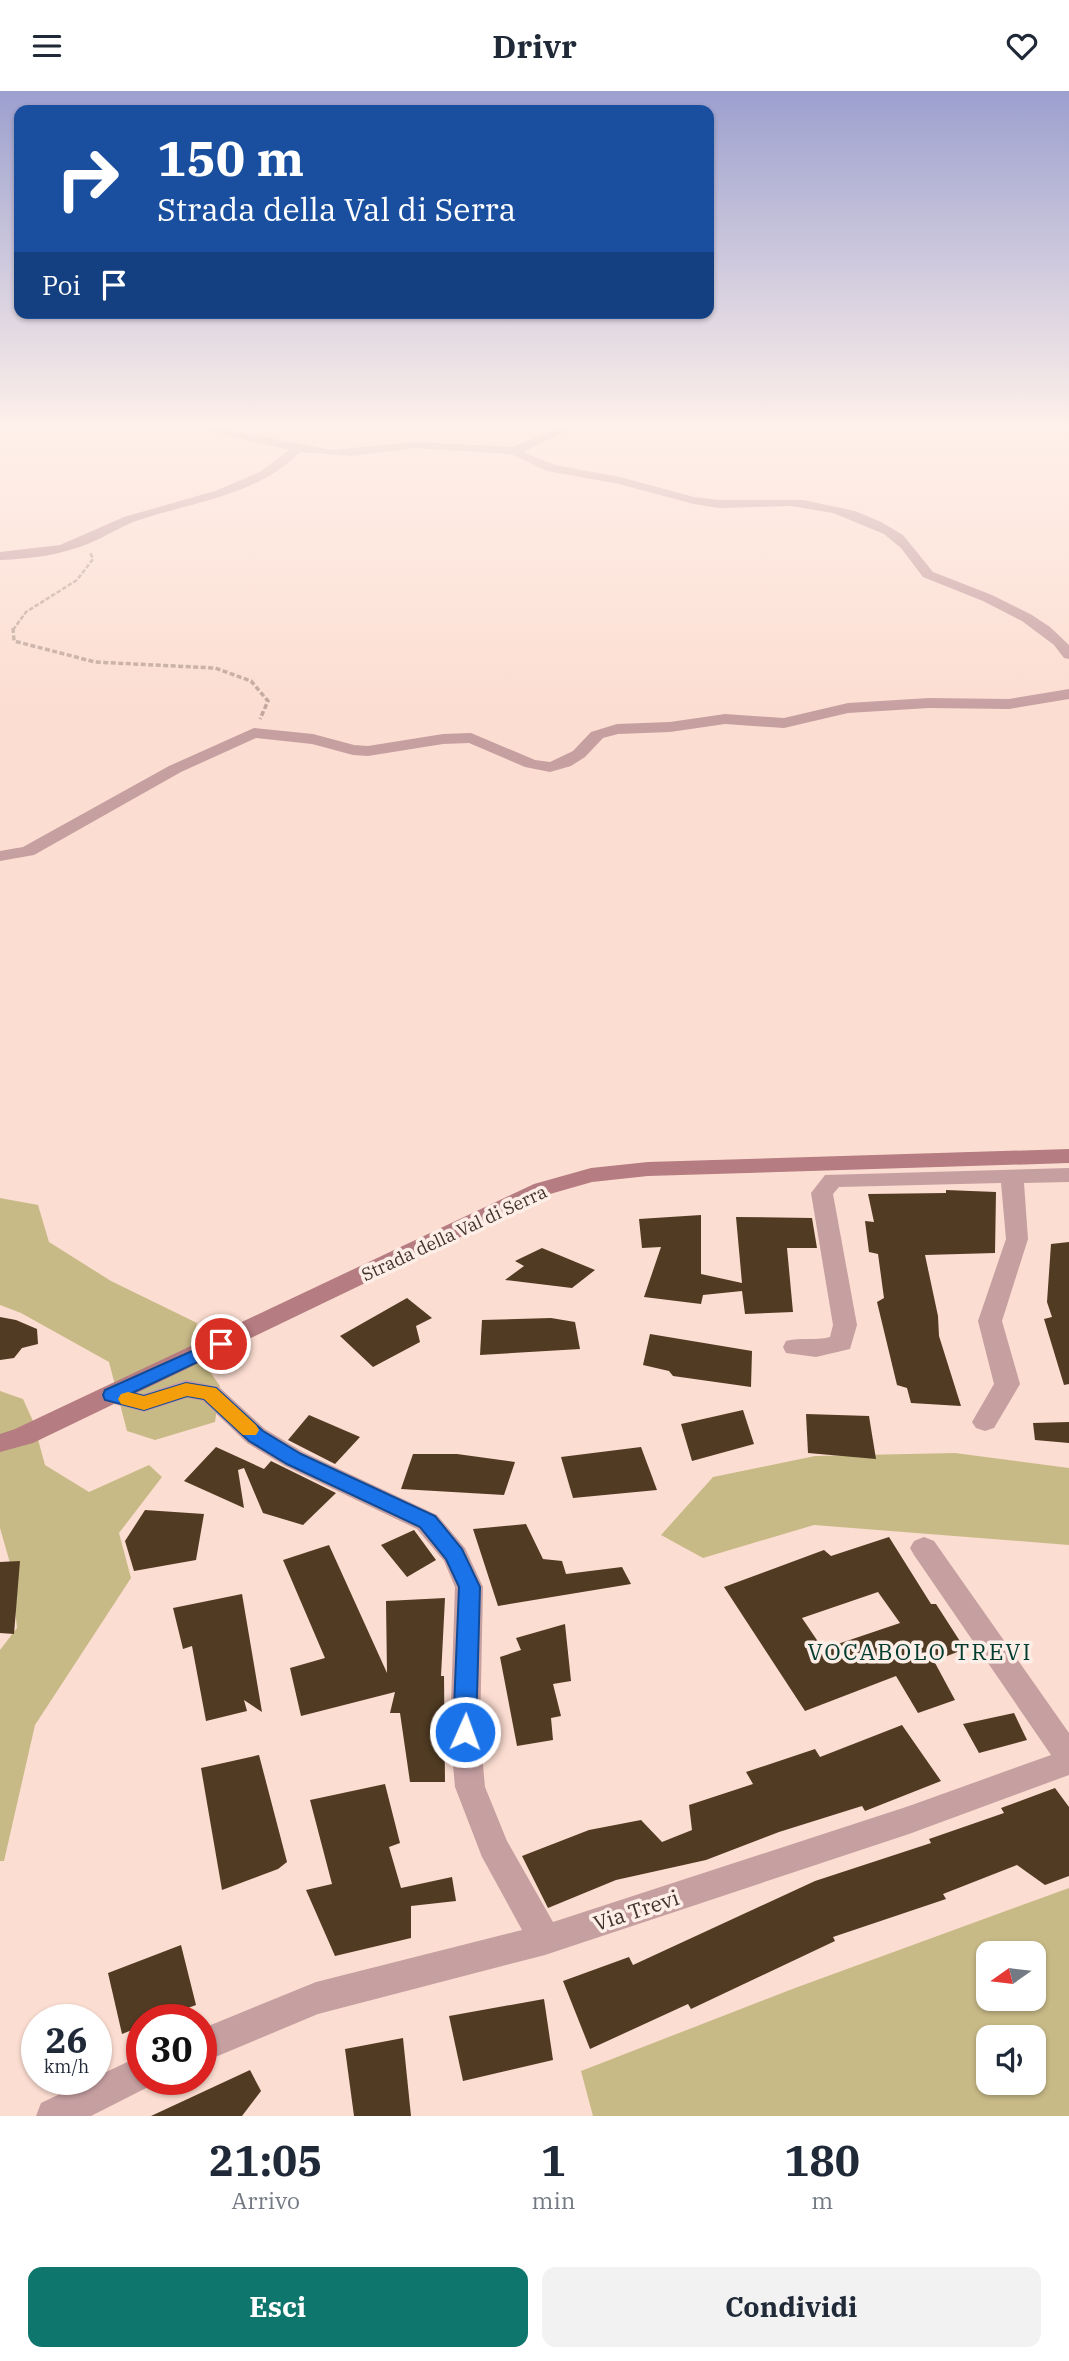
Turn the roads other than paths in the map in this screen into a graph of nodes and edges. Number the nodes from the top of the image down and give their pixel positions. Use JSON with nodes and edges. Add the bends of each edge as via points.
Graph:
{"nodes":[{"id":1,"x":125,"y":522,"type":"edge"},
{"id":2,"x":867,"y":522,"type":"edge"},
{"id":3,"x":0,"y":556,"type":"edge"},
{"id":4,"x":1069,"y":655,"type":"edge"},
{"id":5,"x":1069,"y":694,"type":"edge"},
{"id":6,"x":0,"y":856,"type":"edge"},
{"id":7,"x":1069,"y":1156,"type":"edge"},
{"id":8,"x":1069,"y":1175,"type":"edge"},
{"id":9,"x":1012,"y":1176,"type":"junction"},
{"id":10,"x":795,"y":1347,"type":"dead end"},
{"id":11,"x":112,"y":1395,"type":"junction"},
{"id":12,"x":985,"y":1422,"type":"dead end"},
{"id":13,"x":0,"y":1443,"type":"edge"},
{"id":14,"x":924,"y":1548,"type":"dead end"},
{"id":15,"x":1069,"y":1760,"type":"edge"},
{"id":16,"x":545,"y":1940,"type":"junction"},
{"id":17,"x":217,"y":2039,"type":"edge"},
{"id":18,"x":126,"y":2080,"type":"edge"},
{"id":19,"x":54,"y":2116,"type":"edge"}],
"edges":[{"from":1,"to":3,"type":"street","via":[[57,549]]},
{"from":2,"to":4,"type":"street","via":[[906,544],[923,572],[956,583],[1026,619],[1050,633]]},
{"from":5,"to":6,"type":"street","via":[[1009,704],[929,702],[848,708],[784,723],[726,719],[617,729],[597,735],[579,754],[550,767],[531,764],[471,738],[368,751],[290,735],[254,733],[175,769],[28,851]]},
{"from":7,"to":11,"type":"street","name":"Strada della Val di Serra","via":[[648,1169],[591,1175],[542,1189]]},
{"from":8,"to":9,"type":"street"},
{"from":9,"to":10,"type":"street","via":[[833,1180],[822,1193],[845,1325],[841,1343],[816,1349]]},
{"from":9,"to":12,"type":"street","via":[[1017,1239],[990,1321],[1007,1384]]},
{"from":11,"to":13,"type":"street","name":"Strada della Val di Serra"},
{"from":11,"to":16,"type":"street","via":[[144,1403],[186,1389],[210,1393],[256,1436],[294,1459],[427,1521],[455,1555],[469,1587],[465,1732],[470,1787],[493,1847]]},
{"from":14,"to":15,"type":"street","name":"Via Trevi"},
{"from":15,"to":16,"type":"street","name":"Via Trevi","via":[[909,1820]]},
{"from":16,"to":17,"type":"street","name":"Via Trevi","via":[[316,1997]]},
{"from":18,"to":19,"type":"street"}]}
